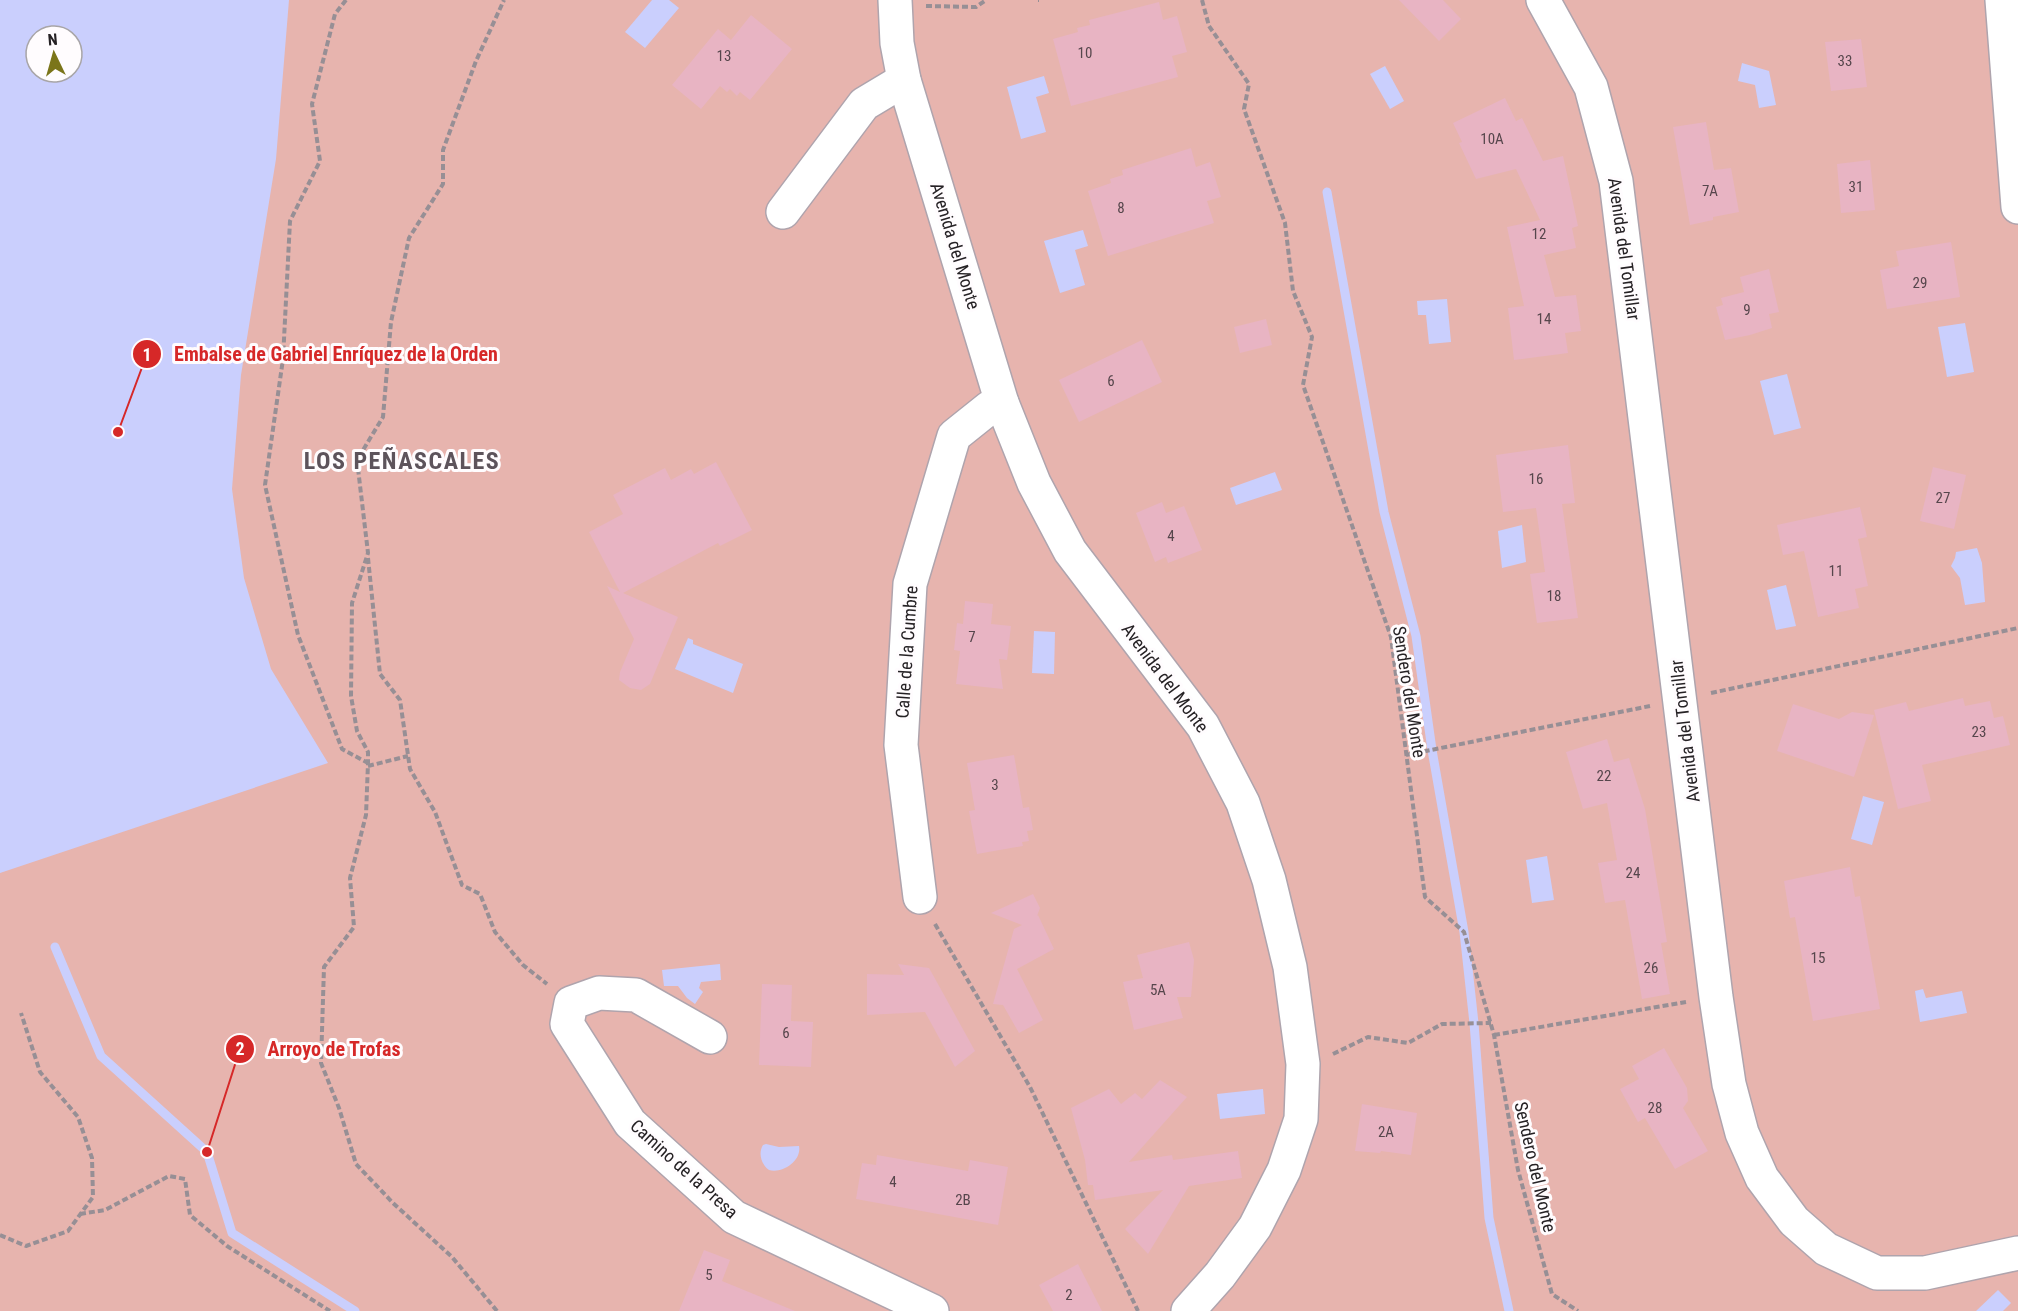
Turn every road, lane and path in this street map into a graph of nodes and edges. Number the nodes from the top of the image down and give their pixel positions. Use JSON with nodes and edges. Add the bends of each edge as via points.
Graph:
{"nodes":[{"id":1,"x":346,"y":0,"type":"edge"},
{"id":2,"x":504,"y":0,"type":"edge"},
{"id":3,"x":986,"y":0,"type":"edge"},
{"id":4,"x":1202,"y":0,"type":"edge"},
{"id":5,"x":1543,"y":0,"type":"edge"},
{"id":6,"x":2002,"y":0,"type":"edge"},
{"id":7,"x":909,"y":3,"type":"edge"},
{"id":8,"x":904,"y":80,"type":"junction"},
{"id":9,"x":2018,"y":207,"type":"edge"},
{"id":10,"x":783,"y":212,"type":"dead end"},
{"id":11,"x":1002,"y":403,"type":"junction"},
{"id":12,"x":368,"y":553,"type":"junction"},
{"id":13,"x":2018,"y":628,"type":"edge"},
{"id":14,"x":1681,"y":700,"type":"junction"},
{"id":15,"x":1406,"y":755,"type":"junction"},
{"id":16,"x":408,"y":756,"type":"junction"},
{"id":17,"x":368,"y":765,"type":"junction"},
{"id":18,"x":920,"y":897,"type":"joint"},
{"id":19,"x":1716,"y":997,"type":"junction"},
{"id":20,"x":571,"y":1003,"type":"junction"},
{"id":21,"x":21,"y":1013,"type":"dead end"},
{"id":22,"x":1491,"y":1023,"type":"junction"},
{"id":23,"x":1494,"y":1035,"type":"junction"},
{"id":24,"x":710,"y":1037,"type":"dead end"},
{"id":25,"x":1331,"y":1056,"type":"dead end"},
{"id":26,"x":80,"y":1214,"type":"junction"},
{"id":27,"x":0,"y":1235,"type":"edge"},
{"id":28,"x":2018,"y":1253,"type":"edge"},
{"id":29,"x":330,"y":1311,"type":"edge"},
{"id":30,"x":497,"y":1311,"type":"edge"},
{"id":31,"x":932,"y":1311,"type":"edge"},
{"id":32,"x":1137,"y":1311,"type":"edge"},
{"id":33,"x":1188,"y":1311,"type":"edge"},
{"id":34,"x":1578,"y":1311,"type":"edge"}],
"edges":[{"from":1,"to":17,"type":"path","via":[[335,14],[312,104],[320,161],[290,221],[283,359],[265,485],[298,635],[342,749]]},
{"from":2,"to":12,"type":"path","via":[[443,150],[442,184],[409,238],[391,322],[383,417],[357,460]]},
{"from":3,"to":7,"type":"path","via":[[976,7]]},
{"from":4,"to":15,"type":"path","name":"Sendero del Monte","via":[[1209,26],[1249,84],[1244,109],[1285,223],[1293,291],[1312,337],[1304,385],[1391,637]]},
{"from":5,"to":14,"type":"street","name":"Avenida del Tomillar","via":[[1591,87],[1616,181]]},
{"from":6,"to":9,"type":"street"},
{"from":7,"to":8,"type":"street","name":"Avenida del Monte","via":[[897,43]]},
{"from":8,"to":10,"type":"street","via":[[864,104]]},
{"from":8,"to":11,"type":"street","name":"Avenida del Monte"},
{"from":11,"to":18,"type":"street","name":"Calle de la Cumbre","via":[[989,408],[954,436],[910,584],[900,745]]},
{"from":11,"to":33,"type":"street","name":"Avenida del Monte","via":[[1034,483],[1070,551],[1203,726],[1244,803],[1269,880],[1290,967],[1303,1064],[1301,1119],[1284,1170],[1255,1227]]},
{"from":12,"to":16,"type":"path","via":[[380,674],[400,699]]},
{"from":12,"to":17,"type":"path","via":[[352,603],[351,696],[357,731],[368,752]]},
{"from":13,"to":14,"type":"path"},
{"from":14,"to":15,"type":"path"},
{"from":14,"to":19,"type":"street","name":"Avenida del Tomillar"},
{"from":15,"to":22,"type":"path","name":"Sendero del Monte","via":[[1425,897],[1464,932]]},
{"from":16,"to":17,"type":"path"},
{"from":16,"to":20,"type":"path","via":[[410,769],[435,812],[462,885],[480,894],[495,932],[523,965]]},
{"from":17,"to":30,"type":"path","via":[[366,815],[350,878],[354,927],[324,968],[321,1063],[356,1164],[452,1257]]},
{"from":18,"to":32,"type":"path","via":[[1030,1087]]},
{"from":19,"to":23,"type":"path"},
{"from":19,"to":28,"type":"street","name":"Avenida del Tomillar","via":[[1729,1084],[1742,1133],[1762,1178],[1794,1221],[1826,1249],[1877,1273],[1925,1273]]},
{"from":20,"to":24,"type":"street","via":[[599,993],[636,995]]},
{"from":20,"to":31,"type":"street","name":"Camino de la Presa","via":[[567,1024],[630,1123],[734,1217]]},
{"from":21,"to":26,"type":"path","via":[[40,1072],[78,1117],[92,1158],[93,1197]]},
{"from":22,"to":23,"type":"path","name":"Sendero del Monte"},
{"from":22,"to":25,"type":"path","via":[[1442,1024],[1408,1043],[1368,1037]]},
{"from":23,"to":34,"type":"path","name":"Sendero del Monte","via":[[1518,1170],[1552,1294]]},
{"from":26,"to":27,"type":"path","via":[[68,1231],[27,1246]]},
{"from":26,"to":29,"type":"path","via":[[105,1210],[169,1176],[185,1179],[190,1215],[226,1246]]}]}
